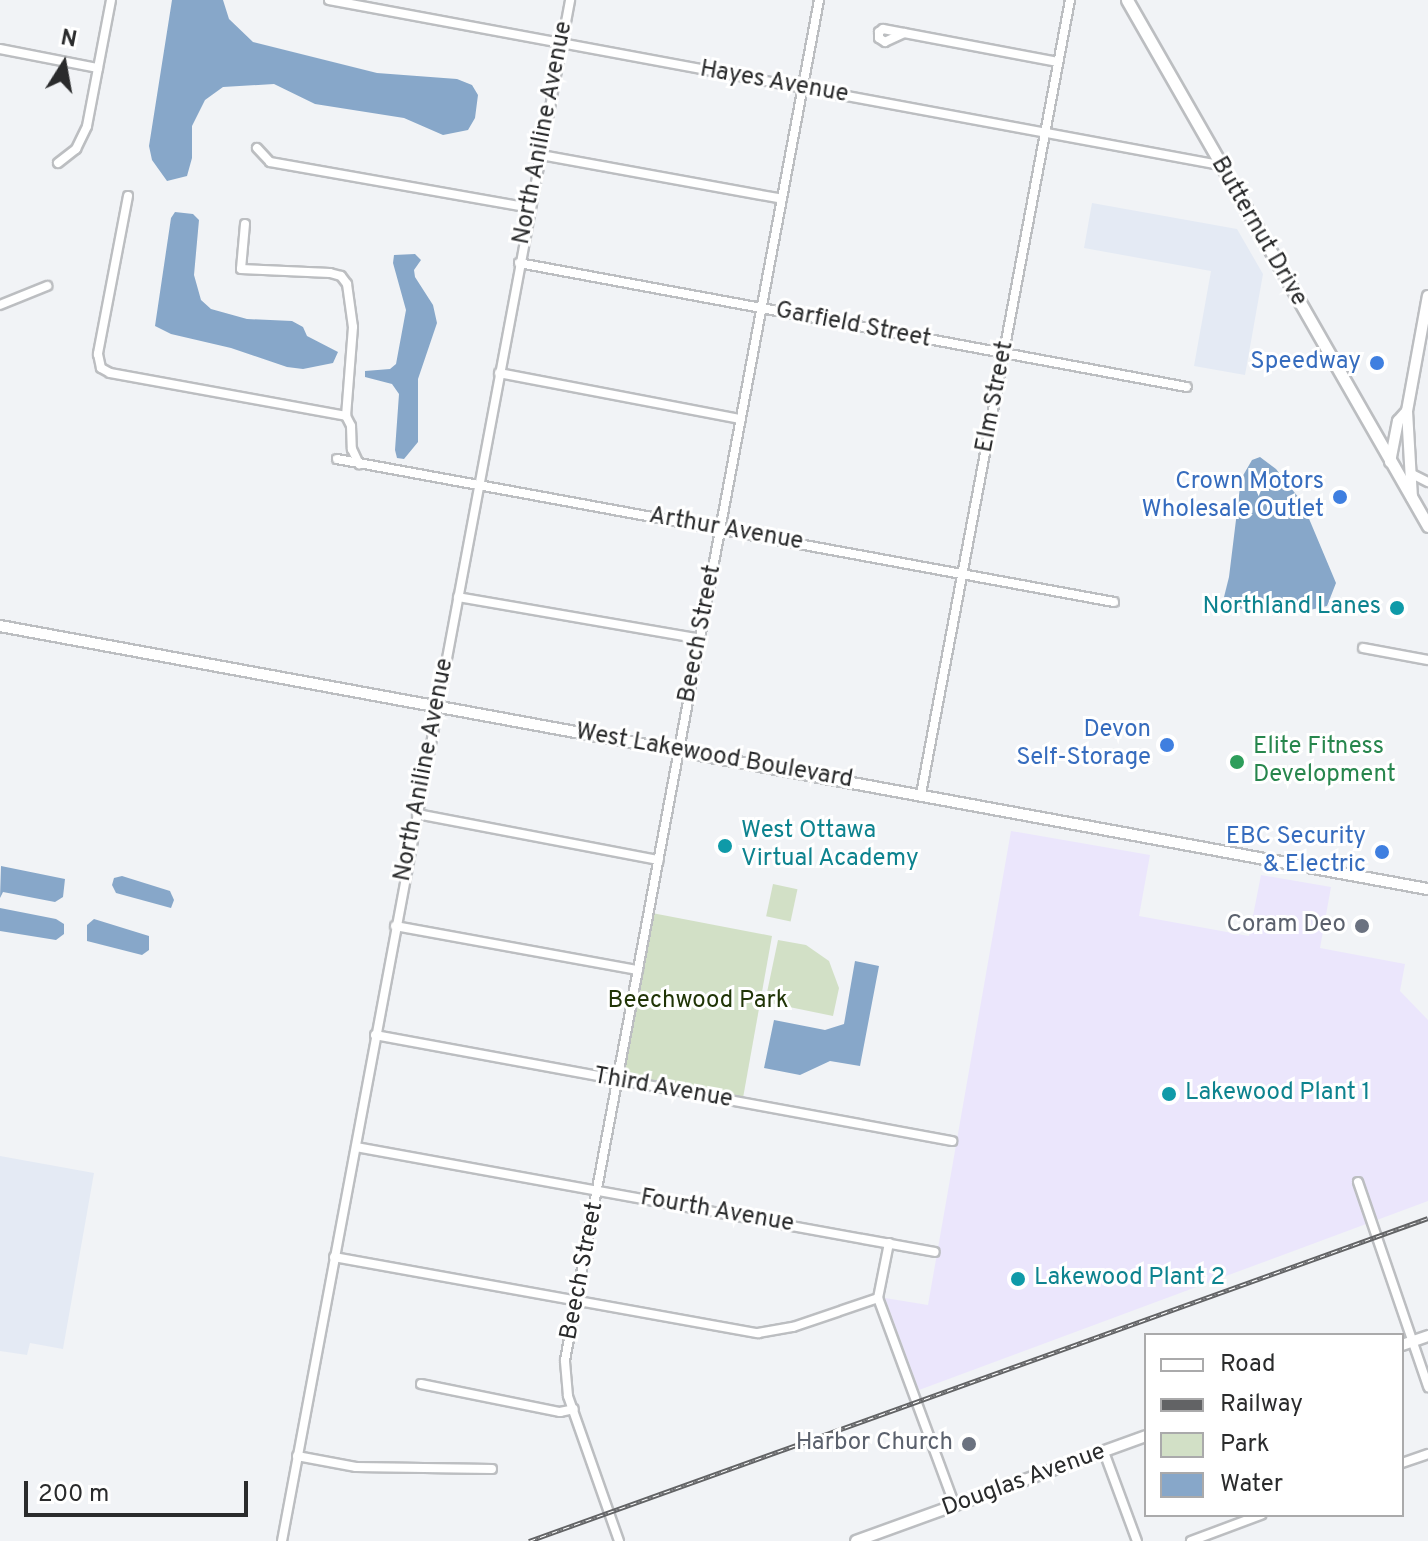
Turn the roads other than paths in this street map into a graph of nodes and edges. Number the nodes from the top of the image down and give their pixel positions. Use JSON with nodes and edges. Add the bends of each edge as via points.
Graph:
{"nodes":[{"id":1,"x":111,"y":0,"type":"edge"},
{"id":2,"x":329,"y":0,"type":"edge"},
{"id":3,"x":570,"y":0,"type":"edge"},
{"id":4,"x":819,"y":0,"type":"edge"},
{"id":5,"x":1070,"y":0,"type":"edge"},
{"id":6,"x":1127,"y":0,"type":"edge"},
{"id":7,"x":904,"y":33,"type":"dead end"},
{"id":8,"x":562,"y":43,"type":"junction"},
{"id":9,"x":0,"y":49,"type":"edge"},
{"id":10,"x":1058,"y":62,"type":"junction"},
{"id":11,"x":98,"y":68,"type":"junction"},
{"id":12,"x":802,"y":88,"type":"junction"},
{"id":13,"x":1045,"y":134,"type":"junction"},
{"id":14,"x":257,"y":148,"type":"dead end"},
{"id":15,"x":541,"y":155,"type":"junction"},
{"id":16,"x":58,"y":163,"type":"dead end"},
{"id":17,"x":1219,"y":165,"type":"junction"},
{"id":18,"x":128,"y":196,"type":"dead end"},
{"id":19,"x":782,"y":199,"type":"junction"},
{"id":20,"x":530,"y":208,"type":"junction"},
{"id":21,"x":245,"y":224,"type":"dead end"},
{"id":22,"x":519,"y":263,"type":"junction"},
{"id":23,"x":47,"y":286,"type":"dead end"},
{"id":24,"x":1428,"y":296,"type":"edge"},
{"id":25,"x":0,"y":305,"type":"edge"},
{"id":26,"x":763,"y":309,"type":"junction"},
{"id":27,"x":1004,"y":355,"type":"junction"},
{"id":28,"x":499,"y":373,"type":"junction"},
{"id":29,"x":1187,"y":387,"type":"dead end"},
{"id":30,"x":1407,"y":411,"type":"junction"},
{"id":31,"x":346,"y":416,"type":"junction"},
{"id":32,"x":741,"y":419,"type":"junction"},
{"id":33,"x":337,"y":459,"type":"dead end"},
{"id":34,"x":1390,"y":462,"type":"junction"},
{"id":35,"x":359,"y":464,"type":"junction"},
{"id":36,"x":1412,"y":474,"type":"junction"},
{"id":37,"x":1428,"y":482,"type":"edge"},
{"id":38,"x":479,"y":485,"type":"junction"},
{"id":39,"x":1412,"y":498,"type":"junction"},
{"id":40,"x":1428,"y":526,"type":"edge"},
{"id":41,"x":721,"y":529,"type":"junction"},
{"id":42,"x":962,"y":574,"type":"junction"},
{"id":43,"x":458,"y":597,"type":"junction"},
{"id":44,"x":1114,"y":602,"type":"dead end"},
{"id":45,"x":0,"y":626,"type":"edge"},
{"id":46,"x":700,"y":639,"type":"junction"},
{"id":47,"x":1363,"y":648,"type":"dead end"},
{"id":48,"x":1428,"y":660,"type":"edge"},
{"id":49,"x":437,"y":707,"type":"junction"},
{"id":50,"x":680,"y":750,"type":"junction"},
{"id":51,"x":921,"y":794,"type":"junction"},
{"id":52,"x":417,"y":814,"type":"junction"},
{"id":53,"x":659,"y":860,"type":"junction"},
{"id":54,"x":1428,"y":889,"type":"edge"},
{"id":55,"x":395,"y":926,"type":"junction"},
{"id":56,"x":638,"y":970,"type":"junction"},
{"id":57,"x":375,"y":1035,"type":"junction"},
{"id":58,"x":617,"y":1080,"type":"junction"},
{"id":59,"x":952,"y":1141,"type":"dead end"},
{"id":60,"x":356,"y":1147,"type":"junction"},
{"id":61,"x":1358,"y":1182,"type":"dead end"},
{"id":62,"x":599,"y":1191,"type":"junction"},
{"id":63,"x":889,"y":1243,"type":"junction"},
{"id":64,"x":935,"y":1252,"type":"dead end"},
{"id":65,"x":334,"y":1257,"type":"junction"},
{"id":66,"x":878,"y":1298,"type":"junction"},
{"id":67,"x":576,"y":1299,"type":"junction"},
{"id":68,"x":1404,"y":1333,"type":"edge"},
{"id":69,"x":1428,"y":1336,"type":"edge"},
{"id":70,"x":1407,"y":1344,"type":"edge"},
{"id":71,"x":421,"y":1384,"type":"dead end"},
{"id":72,"x":1428,"y":1387,"type":"edge"},
{"id":73,"x":574,"y":1409,"type":"junction"},
{"id":74,"x":1144,"y":1437,"type":"edge"},
{"id":75,"x":1104,"y":1452,"type":"junction"},
{"id":76,"x":1428,"y":1454,"type":"edge"},
{"id":77,"x":297,"y":1456,"type":"junction"},
{"id":78,"x":1404,"y":1462,"type":"edge"},
{"id":79,"x":492,"y":1469,"type":"dead end"},
{"id":80,"x":955,"y":1506,"type":"junction"},
{"id":81,"x":1256,"y":1517,"type":"edge"},
{"id":82,"x":282,"y":1541,"type":"edge"},
{"id":83,"x":619,"y":1541,"type":"edge"},
{"id":84,"x":856,"y":1541,"type":"edge"},
{"id":85,"x":1137,"y":1541,"type":"edge"},
{"id":86,"x":1191,"y":1541,"type":"edge"}],
"edges":[{"from":1,"to":11,"type":"street"},
{"from":2,"to":8,"type":"street","name":"Hayes Avenue"},
{"from":3,"to":8,"type":"street","name":"North Aniline Avenue"},
{"from":4,"to":12,"type":"street","name":"Beech Street"},
{"from":5,"to":10,"type":"street","name":"Elm Street"},
{"from":6,"to":17,"type":"main road","name":"Butternut Drive"},
{"from":7,"to":10,"type":"street"},
{"from":8,"to":12,"type":"street","name":"Hayes Avenue"},
{"from":8,"to":15,"type":"street","name":"North Aniline Avenue"},
{"from":9,"to":11,"type":"street"},
{"from":10,"to":13,"type":"street","name":"Elm Street"},
{"from":11,"to":16,"type":"street","via":[[81,142]]},
{"from":12,"to":13,"type":"street","name":"Hayes Avenue"},
{"from":12,"to":19,"type":"street","name":"Beech Street"},
{"from":13,"to":17,"type":"street","name":"Hayes Avenue"},
{"from":13,"to":27,"type":"street","name":"Elm Street"},
{"from":14,"to":20,"type":"street","via":[[270,162]]},
{"from":15,"to":19,"type":"street"},
{"from":15,"to":20,"type":"street","name":"North Aniline Avenue"},
{"from":17,"to":34,"type":"main road","name":"Butternut Drive"},
{"from":18,"to":31,"type":"street","via":[[98,354],[101,368]]},
{"from":19,"to":26,"type":"street","name":"Beech Street"},
{"from":20,"to":22,"type":"street","name":"North Aniline Avenue"},
{"from":21,"to":31,"type":"street","via":[[241,269],[341,276],[352,299]]},
{"from":22,"to":26,"type":"street","name":"Garfield Street"},
{"from":22,"to":28,"type":"street","name":"North Aniline Avenue"},
{"from":23,"to":25,"type":"street"},
{"from":24,"to":30,"type":"street"},
{"from":26,"to":27,"type":"street","name":"Garfield Street"},
{"from":26,"to":32,"type":"street","name":"Beech Street"},
{"from":27,"to":29,"type":"street","name":"Garfield Street"},
{"from":27,"to":42,"type":"street","name":"Elm Street"},
{"from":28,"to":32,"type":"street"},
{"from":28,"to":38,"type":"street","name":"North Aniline Avenue"},
{"from":30,"to":34,"type":"street","via":[[1398,421]]},
{"from":30,"to":36,"type":"street"},
{"from":31,"to":35,"type":"street"},
{"from":32,"to":41,"type":"street","name":"Beech Street"},
{"from":33,"to":35,"type":"street","name":"Arthur Avenue"},
{"from":34,"to":39,"type":"main road","name":"Butternut Drive"},
{"from":35,"to":38,"type":"street","name":"Arthur Avenue"},
{"from":36,"to":37,"type":"street"},
{"from":36,"to":39,"type":"street"},
{"from":38,"to":41,"type":"street","name":"Arthur Avenue"},
{"from":38,"to":43,"type":"street","name":"North Aniline Avenue"},
{"from":39,"to":40,"type":"main road","name":"Butternut Drive"},
{"from":41,"to":42,"type":"street","name":"Arthur Avenue"},
{"from":41,"to":46,"type":"street","name":"Beech Street"},
{"from":42,"to":44,"type":"street","name":"Arthur Avenue"},
{"from":42,"to":51,"type":"street","name":"Elm Street"},
{"from":43,"to":46,"type":"street"},
{"from":43,"to":49,"type":"street","name":"North Aniline Avenue"},
{"from":45,"to":49,"type":"street","name":"West Lakewood Boulevard"},
{"from":46,"to":50,"type":"street","name":"Beech Street"},
{"from":47,"to":48,"type":"street"},
{"from":49,"to":50,"type":"street","name":"West Lakewood Boulevard"},
{"from":49,"to":52,"type":"street","name":"North Aniline Avenue"},
{"from":50,"to":51,"type":"street","name":"West Lakewood Boulevard"},
{"from":50,"to":53,"type":"street","name":"Beech Street"},
{"from":51,"to":54,"type":"street","name":"West Lakewood Boulevard"},
{"from":52,"to":53,"type":"street"},
{"from":52,"to":55,"type":"street","name":"North Aniline Avenue"},
{"from":53,"to":56,"type":"street","name":"Beech Street"},
{"from":55,"to":56,"type":"street"},
{"from":55,"to":57,"type":"street","name":"North Aniline Avenue"},
{"from":56,"to":58,"type":"street","name":"Beech Street"},
{"from":57,"to":58,"type":"street","name":"Third Avenue"},
{"from":57,"to":60,"type":"street","name":"North Aniline Avenue"},
{"from":58,"to":59,"type":"street","name":"Third Avenue"},
{"from":58,"to":62,"type":"street","name":"Beech Street"},
{"from":60,"to":62,"type":"street","name":"Fourth Avenue"},
{"from":60,"to":65,"type":"street","name":"North Aniline Avenue"},
{"from":61,"to":68,"type":"street"},
{"from":62,"to":63,"type":"street","name":"Fourth Avenue"},
{"from":62,"to":67,"type":"street","name":"Beech Street"},
{"from":63,"to":64,"type":"street","name":"Fourth Avenue"},
{"from":63,"to":66,"type":"street"},
{"from":65,"to":67,"type":"street"},
{"from":65,"to":77,"type":"street","name":"North Aniline Avenue"},
{"from":66,"to":67,"type":"street","via":[[768,1333]]},
{"from":66,"to":80,"type":"street"},
{"from":67,"to":73,"type":"street","name":"Beech Street","via":[[565,1360]]},
{"from":69,"to":70,"type":"street"},
{"from":70,"to":72,"type":"street"},
{"from":71,"to":73,"type":"street","via":[[560,1412]]},
{"from":73,"to":83,"type":"street","name":"Beech Street"},
{"from":74,"to":75,"type":"street","name":"Douglas Avenue"},
{"from":75,"to":80,"type":"street","name":"Douglas Avenue"},
{"from":75,"to":85,"type":"street"},
{"from":76,"to":78,"type":"street"},
{"from":77,"to":79,"type":"street","via":[[356,1467]]},
{"from":77,"to":82,"type":"street","name":"North Aniline Avenue"},
{"from":80,"to":84,"type":"street","name":"Douglas Avenue"},
{"from":81,"to":86,"type":"street"}]}
